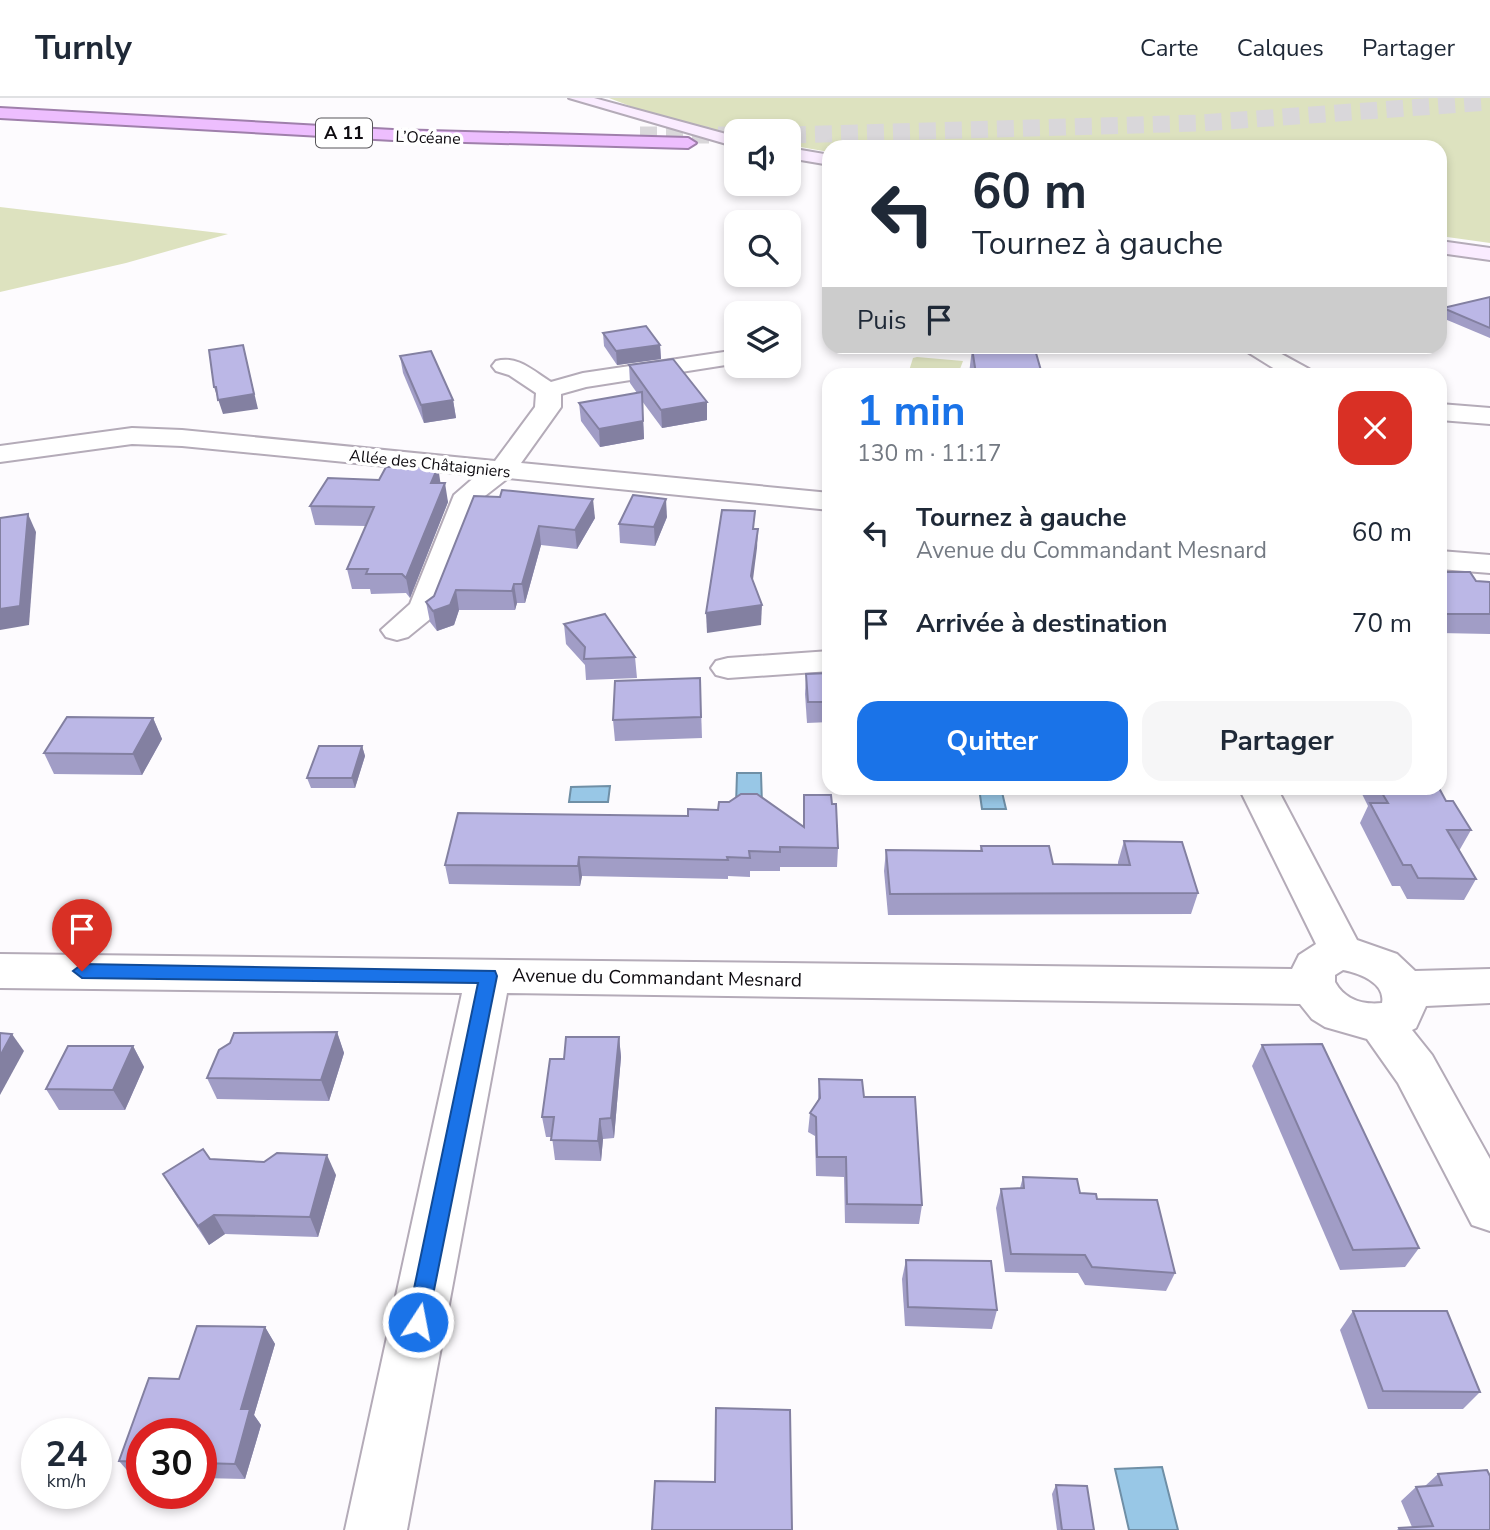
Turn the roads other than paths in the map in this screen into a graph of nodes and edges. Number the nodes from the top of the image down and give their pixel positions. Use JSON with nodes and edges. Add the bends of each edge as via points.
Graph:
{"nodes":[{"id":1,"x":577,"y":98,"type":"edge"},
{"id":2,"x":0,"y":106,"type":"edge"},
{"id":3,"x":0,"y":113,"type":"edge"},
{"id":4,"x":639,"y":135,"type":"tunnel mouth"},
{"id":5,"x":724,"y":138,"type":"edge"},
{"id":6,"x":688,"y":143,"type":"dead end"},
{"id":7,"x":801,"y":155,"type":"edge"},
{"id":8,"x":822,"y":159,"type":"edge"},
{"id":9,"x":1447,"y":248,"type":"edge"},
{"id":10,"x":1490,"y":254,"type":"edge"},
{"id":11,"x":1264,"y":354,"type":"edge"},
{"id":12,"x":724,"y":359,"type":"dead end"},
{"id":13,"x":504,"y":366,"type":"dead end"},
{"id":14,"x":1289,"y":368,"type":"edge"},
{"id":15,"x":549,"y":390,"type":"junction"},
{"id":16,"x":1447,"y":413,"type":"edge"},
{"id":17,"x":1490,"y":416,"type":"edge"},
{"id":18,"x":0,"y":433,"type":"edge"},
{"id":19,"x":31,"y":448,"type":"junction"},
{"id":20,"x":0,"y":454,"type":"edge"},
{"id":21,"x":502,"y":470,"type":"junction"},
{"id":22,"x":822,"y":501,"type":"edge"},
{"id":23,"x":1447,"y":561,"type":"edge"},
{"id":24,"x":1490,"y":564,"type":"edge"},
{"id":25,"x":397,"y":630,"type":"dead end"},
{"id":26,"x":822,"y":662,"type":"edge"},
{"id":27,"x":728,"y":668,"type":"dead end"},
{"id":28,"x":1262,"y":795,"type":"edge"},
{"id":29,"x":1343,"y":954,"type":"junction"},
{"id":30,"x":0,"y":971,"type":"edge"},
{"id":31,"x":488,"y":976,"type":"junction"},
{"id":32,"x":1490,"y":986,"type":"edge"},
{"id":33,"x":1314,"y":987,"type":"junction"},
{"id":34,"x":1392,"y":1006,"type":"junction"},
{"id":35,"x":1490,"y":1208,"type":"edge"},
{"id":36,"x":376,"y":1530,"type":"edge"}],
"edges":[{"from":1,"to":5,"type":"street"},
{"from":2,"to":4,"type":"highway","name":"L’Océane","number":"A 11","via":[[368,128]]},
{"from":3,"to":6,"type":"highway","name":"L’Océane","number":"A 11","via":[[393,135]]},
{"from":7,"to":8,"type":"street"},
{"from":9,"to":10,"type":"street"},
{"from":11,"to":14,"type":"street"},
{"from":12,"to":15,"type":"street","via":[[583,380]]},
{"from":13,"to":15,"type":"street","via":[[520,370],[533,384]]},
{"from":15,"to":21,"type":"street","via":[[548,407]]},
{"from":16,"to":17,"type":"street"},
{"from":18,"to":19,"type":"street","via":[[22,439]]},
{"from":19,"to":20,"type":"street","name":"Allée des Châtaigniers"},
{"from":19,"to":21,"type":"street","name":"Allée des Châtaigniers","via":[[132,436],[182,438]]},
{"from":21,"to":22,"type":"street","name":"Allée des Châtaigniers"},
{"from":21,"to":25,"type":"street","via":[[468,495],[424,607]]},
{"from":23,"to":24,"type":"street"},
{"from":26,"to":27,"type":"street"},
{"from":28,"to":29,"type":"street"},
{"from":29,"to":33,"type":"street","via":[[1314,967]]},
{"from":29,"to":34,"type":"street","via":[[1386,968]]},
{"from":30,"to":31,"type":"street","name":"Avenue du Commandant Mesnard"},
{"from":31,"to":33,"type":"street","name":"Avenue du Commandant Mesnard"},
{"from":31,"to":36,"type":"street"},
{"from":32,"to":34,"type":"street"},
{"from":33,"to":34,"type":"street","via":[[1321,999],[1348,1018]]},
{"from":34,"to":35,"type":"street","via":[[1415,1069]]}]}
